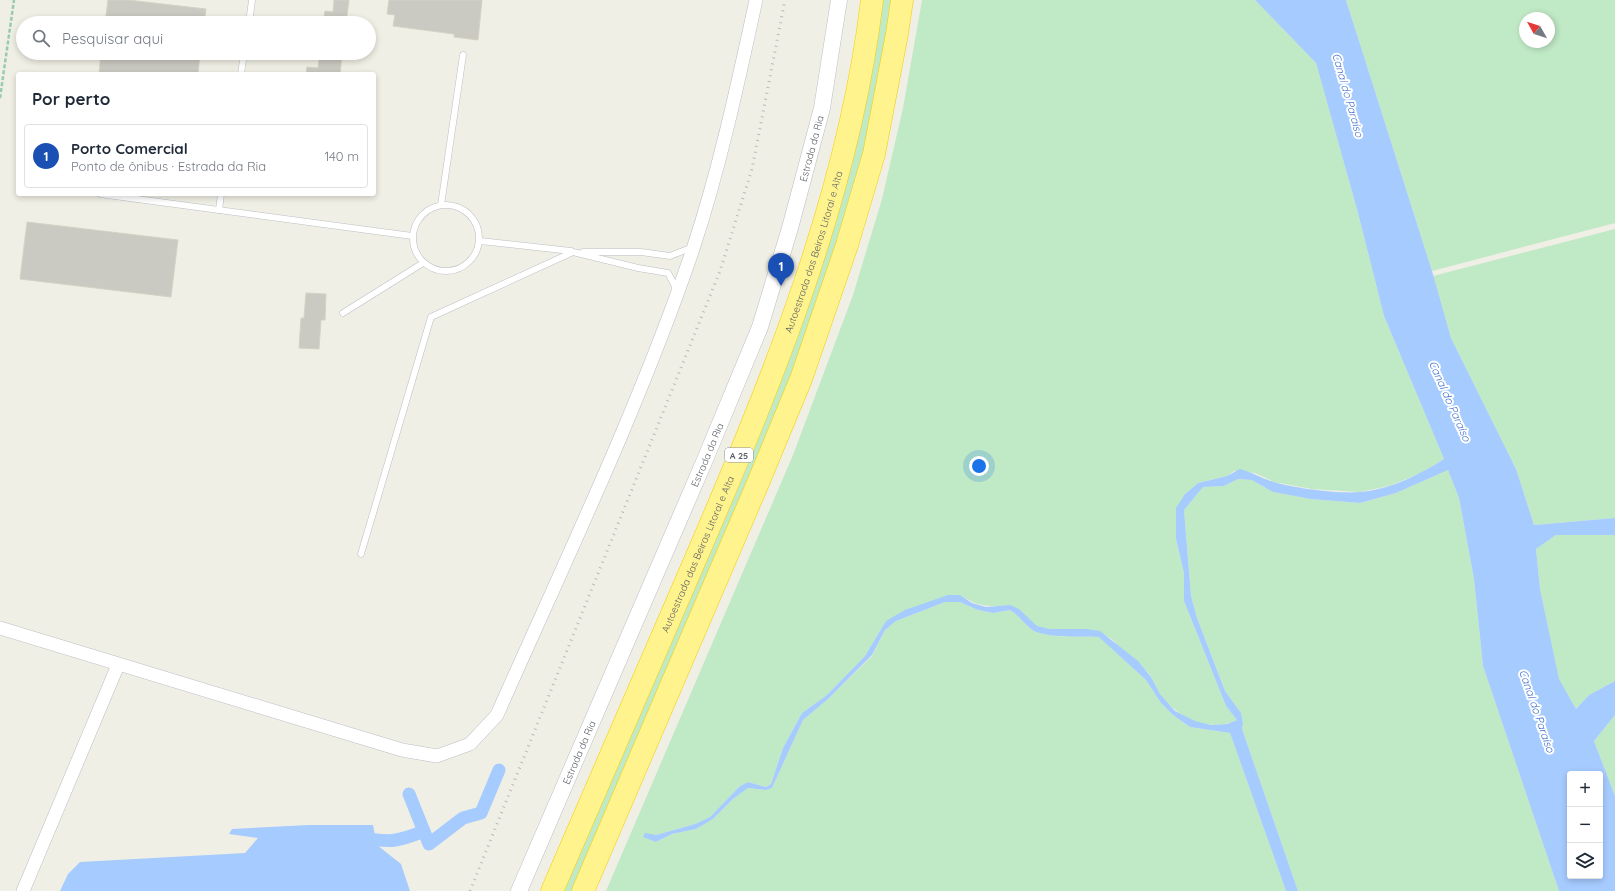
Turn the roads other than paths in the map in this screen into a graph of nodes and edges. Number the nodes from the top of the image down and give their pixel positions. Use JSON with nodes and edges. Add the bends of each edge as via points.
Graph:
{"nodes":[{"id":1,"x":252,"y":0,"type":"edge"},
{"id":2,"x":756,"y":0,"type":"edge"},
{"id":3,"x":839,"y":0,"type":"edge"},
{"id":4,"x":872,"y":0,"type":"edge"},
{"id":5,"x":902,"y":0,"type":"edge"},
{"id":6,"x":250,"y":16,"type":"edge"},
{"id":7,"x":462,"y":54,"type":"dead end"},
{"id":8,"x":243,"y":60,"type":"edge"},
{"id":9,"x":241,"y":72,"type":"edge"},
{"id":10,"x":115,"y":196,"type":"edge"},
{"id":11,"x":221,"y":196,"type":"edge"},
{"id":12,"x":441,"y":205,"type":"junction"},
{"id":13,"x":219,"y":210,"type":"junction"},
{"id":14,"x":412,"y":236,"type":"junction"},
{"id":15,"x":480,"y":241,"type":"junction"},
{"id":16,"x":693,"y":247,"type":"junction"},
{"id":17,"x":573,"y":252,"type":"junction"},
{"id":18,"x":423,"y":263,"type":"junction"},
{"id":19,"x":678,"y":292,"type":"junction"},
{"id":20,"x":344,"y":313,"type":"dead end"},
{"id":21,"x":361,"y":554,"type":"dead end"},
{"id":22,"x":0,"y":628,"type":"edge"},
{"id":23,"x":118,"y":665,"type":"junction"},
{"id":24,"x":23,"y":891,"type":"edge"},
{"id":25,"x":519,"y":891,"type":"edge"},
{"id":26,"x":552,"y":891,"type":"edge"},
{"id":27,"x":583,"y":891,"type":"edge"}],
"edges":[{"from":1,"to":6,"type":"lane"},
{"from":2,"to":16,"type":"street","via":[[730,118]]},
{"from":3,"to":25,"type":"street","name":"Estrada da Ria","via":[[822,108],[760,327]]},
{"from":4,"to":26,"type":"highway","name":"Autoestrada das Beiras Litoral e Alta","number":"A 25","via":[[846,145],[819,239],[774,368],[731,475]]},
{"from":5,"to":27,"type":"highway","number":"A 25","via":[[874,154],[847,245],[801,378]]},
{"from":7,"to":12,"type":"lane"},
{"from":8,"to":9,"type":"lane"},
{"from":10,"to":13,"type":"lane"},
{"from":11,"to":13,"type":"lane"},
{"from":12,"to":14,"type":"lane","via":[[427,211],[417,222]]},
{"from":12,"to":15,"type":"lane","via":[[456,206],[469,214],[477,226]]},
{"from":13,"to":14,"type":"lane"},
{"from":14,"to":18,"type":"lane","via":[[415,251]]},
{"from":15,"to":17,"type":"lane"},
{"from":15,"to":18,"type":"lane","via":[[475,255],[465,266],[451,272],[436,271]]},
{"from":16,"to":17,"type":"lane","via":[[670,256],[641,252]]},
{"from":16,"to":19,"type":"street"},
{"from":17,"to":19,"type":"lane","via":[[668,273]]},
{"from":17,"to":21,"type":"lane","via":[[431,317]]},
{"from":18,"to":20,"type":"lane"},
{"from":19,"to":23,"type":"street","via":[[631,411],[497,715],[470,744],[437,756],[402,750]]},
{"from":22,"to":23,"type":"street"},
{"from":23,"to":24,"type":"street"}]}
